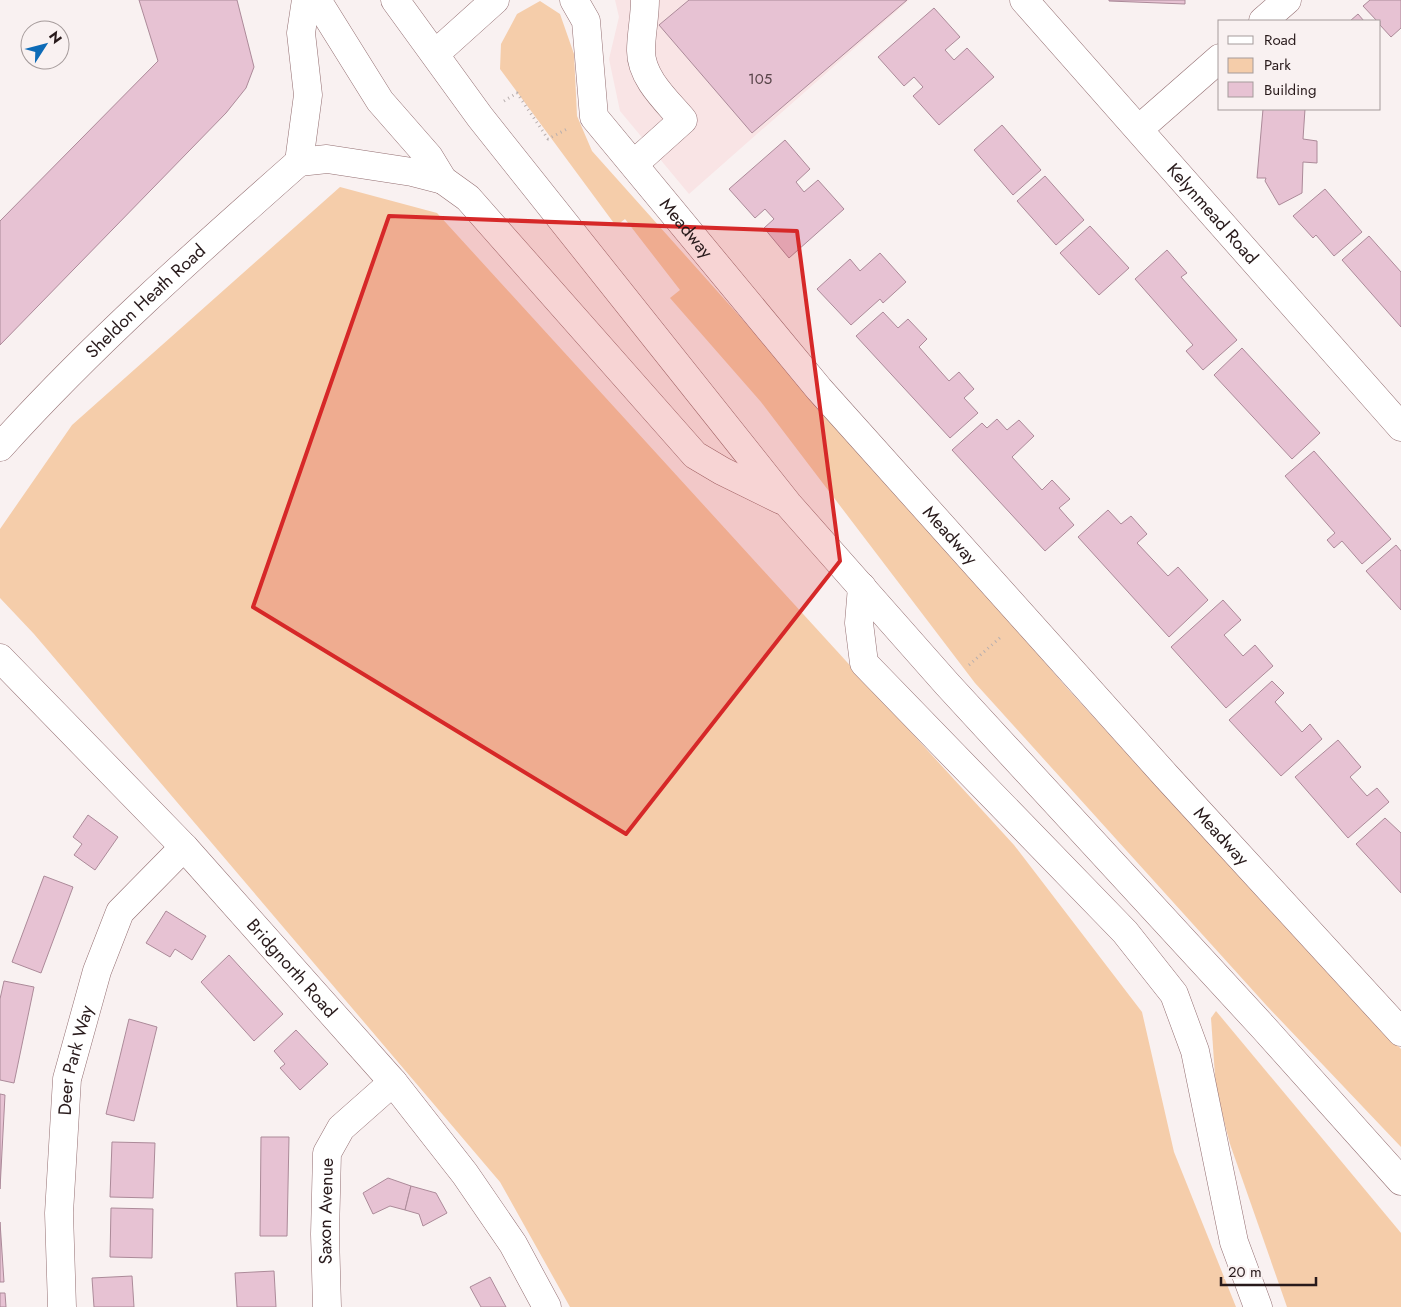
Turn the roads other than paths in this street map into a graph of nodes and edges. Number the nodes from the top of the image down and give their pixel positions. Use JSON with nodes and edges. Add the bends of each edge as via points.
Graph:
{"nodes":[{"id":1,"x":306,"y":0,"type":"edge"},
{"id":2,"x":317,"y":0,"type":"edge"},
{"id":3,"x":395,"y":0,"type":"edge"},
{"id":4,"x":495,"y":0,"type":"edge"},
{"id":5,"x":574,"y":0,"type":"edge"},
{"id":6,"x":645,"y":0,"type":"edge"},
{"id":7,"x":655,"y":0,"type":"edge"},
{"id":8,"x":1024,"y":0,"type":"edge"},
{"id":9,"x":1287,"y":0,"type":"edge"},
{"id":10,"x":1263,"y":20,"type":"edge"},
{"id":11,"x":435,"y":54,"type":"junction"},
{"id":12,"x":1218,"y":60,"type":"edge"},
{"id":13,"x":1139,"y":129,"type":"junction"},
{"id":14,"x":300,"y":162,"type":"junction"},
{"id":15,"x":634,"y":164,"type":"junction"},
{"id":16,"x":444,"y":180,"type":"junction"},
{"id":17,"x":1401,"y":427,"type":"edge"},
{"id":18,"x":0,"y":447,"type":"edge"},
{"id":19,"x":788,"y":504,"type":"junction"},
{"id":20,"x":862,"y":588,"type":"junction"},
{"id":21,"x":0,"y":658,"type":"edge"},
{"id":22,"x":184,"y":847,"type":"junction"},
{"id":23,"x":1401,"y":1032,"type":"edge"},
{"id":24,"x":393,"y":1082,"type":"junction"},
{"id":25,"x":1401,"y":1181,"type":"edge"},
{"id":26,"x":62,"y":1307,"type":"edge"},
{"id":27,"x":327,"y":1307,"type":"edge"},
{"id":28,"x":547,"y":1307,"type":"edge"},
{"id":29,"x":1258,"y":1307,"type":"edge"}],
"edges":[{"from":1,"to":14,"type":"street","via":[[301,33],[308,95]]},
{"from":2,"to":16,"type":"street","via":[[380,101],[429,157]]},
{"from":3,"to":11,"type":"street"},
{"from":4,"to":11,"type":"street"},
{"from":5,"to":15,"type":"street","name":"Meadway","via":[[586,21],[594,117]]},
{"from":6,"to":7,"type":"street"},
{"from":6,"to":15,"type":"street","via":[[641,53],[645,70],[654,86],[683,120]]},
{"from":8,"to":13,"type":"street","name":"Kelynmead Road"},
{"from":9,"to":10,"type":"street"},
{"from":11,"to":19,"type":"street","via":[[480,117]]},
{"from":12,"to":13,"type":"street"},
{"from":13,"to":17,"type":"street","name":"Kelynmead Road"},
{"from":14,"to":16,"type":"street","via":[[328,159]]},
{"from":14,"to":18,"type":"street","name":"Sheldon Heath Road","via":[[107,338]]},
{"from":15,"to":23,"type":"street","name":"Meadway","via":[[820,389],[1166,776]]},
{"from":16,"to":19,"type":"street","via":[[468,198],[695,455]]},
{"from":19,"to":20,"type":"street"},
{"from":20,"to":25,"type":"street"},
{"from":20,"to":29,"type":"street","via":[[859,623],[864,663],[1125,932],[1174,994],[1195,1051],[1234,1242]]},
{"from":21,"to":22,"type":"street","name":"Bridgnorth Road"},
{"from":22,"to":24,"type":"street","name":"Bridgnorth Road"},
{"from":22,"to":26,"type":"street","name":"Deer Park Way","via":[[120,912],[97,970],[67,1079],[59,1213]]},
{"from":24,"to":27,"type":"street","name":"Saxon Avenue","via":[[341,1128],[327,1153]]},
{"from":24,"to":28,"type":"street","name":"Bridgnorth Road","via":[[465,1174],[513,1244]]}]}
